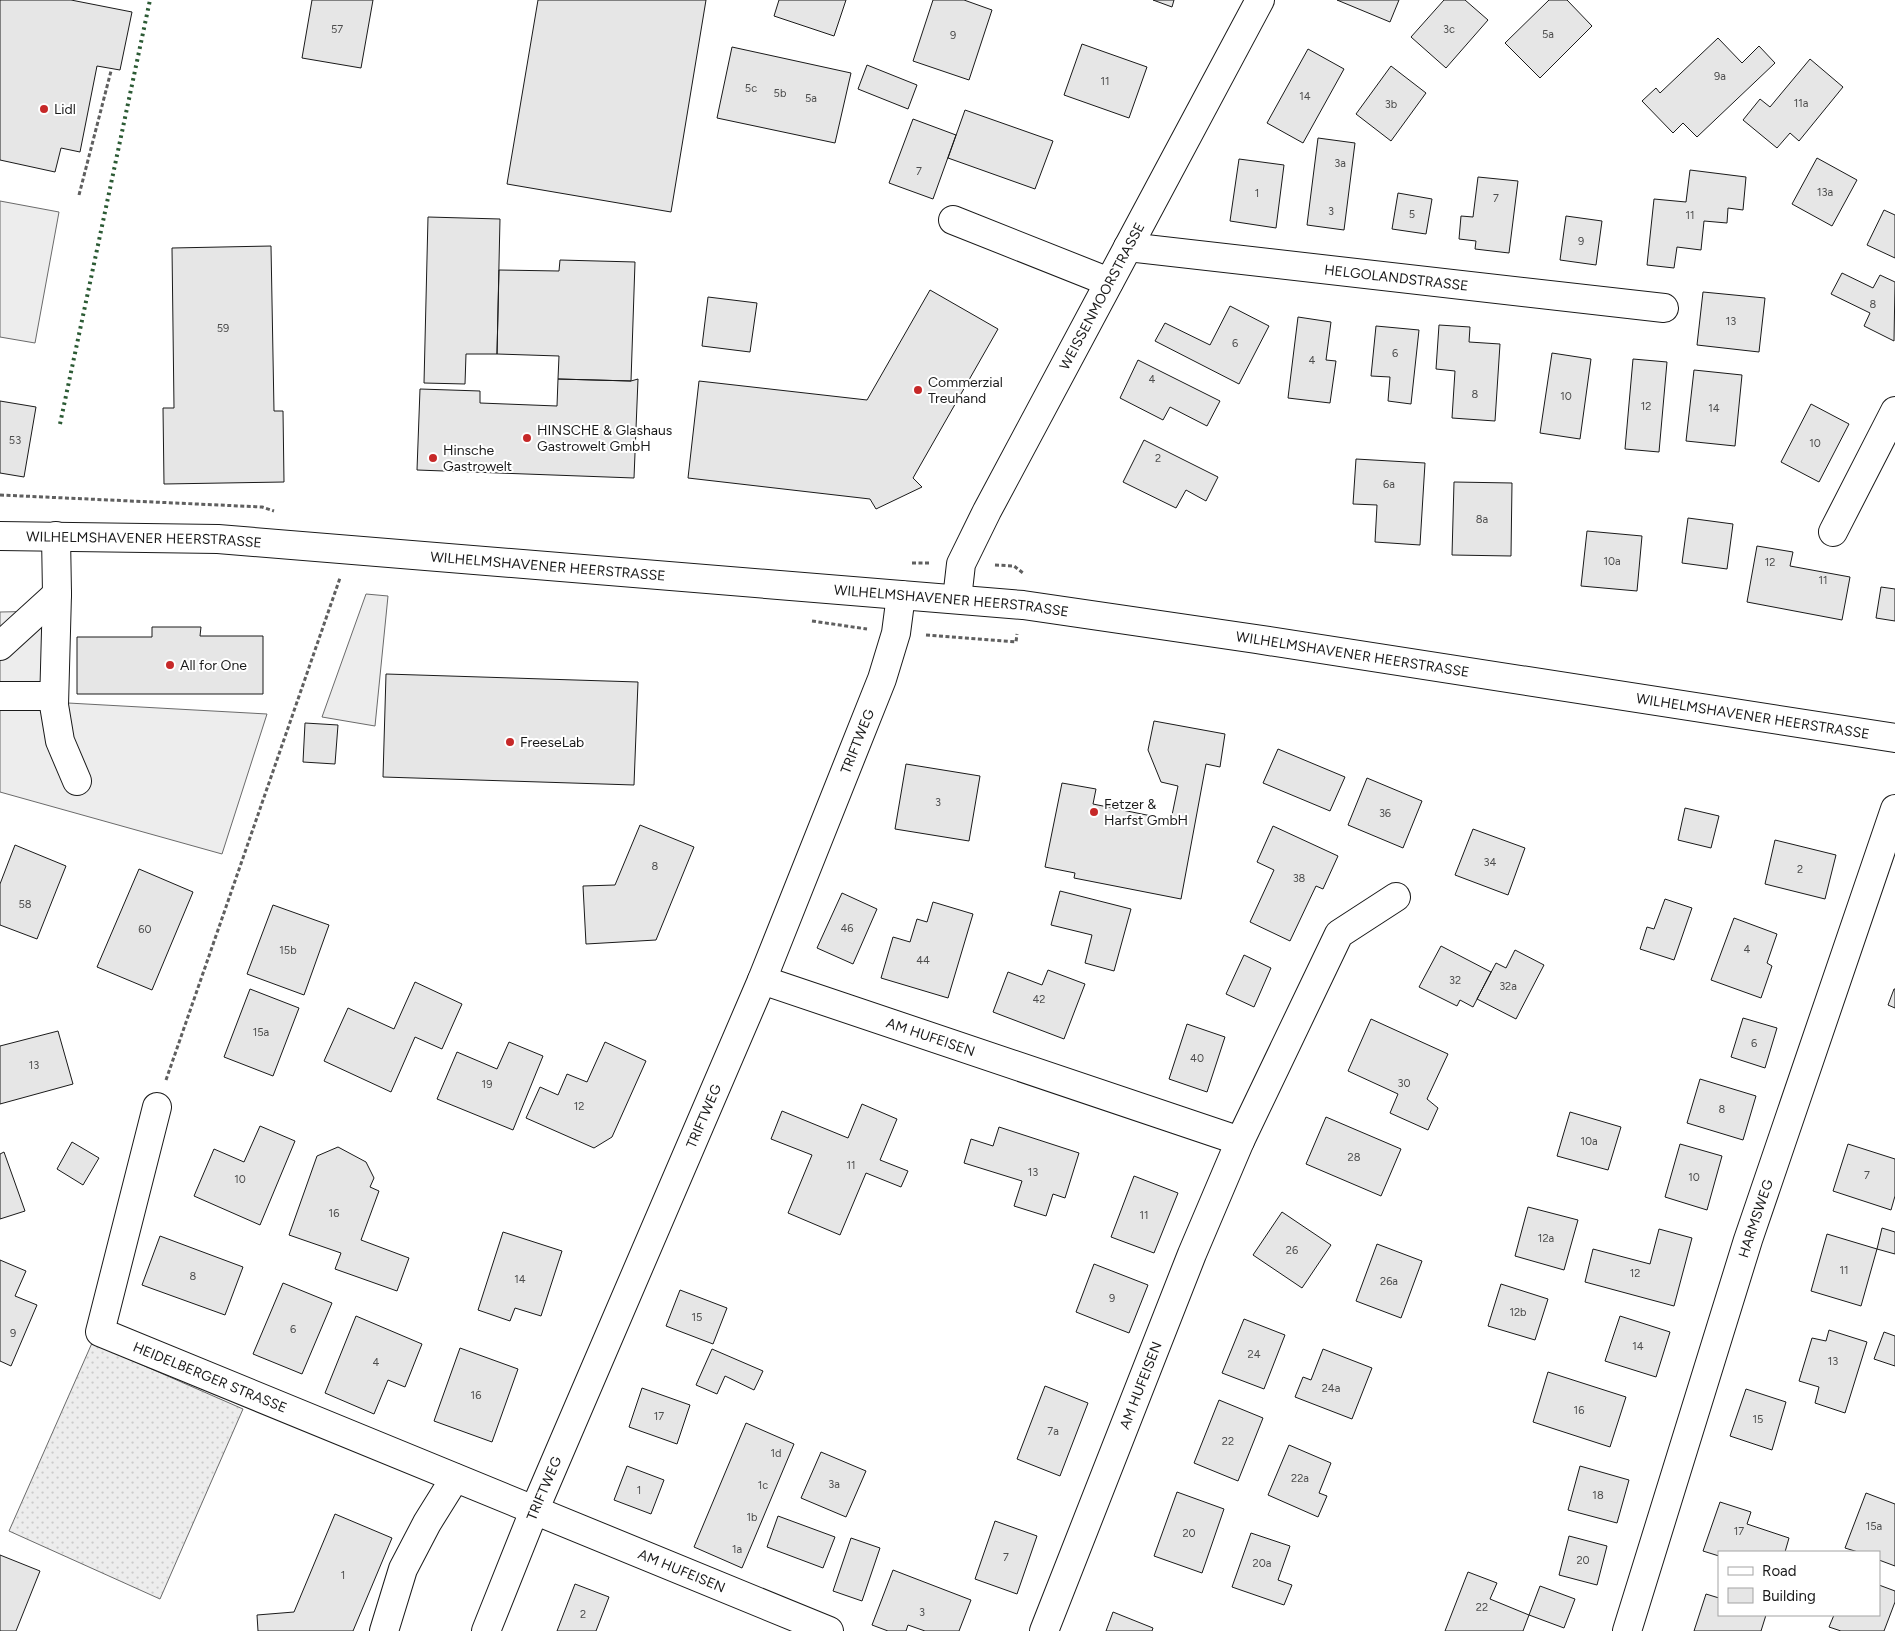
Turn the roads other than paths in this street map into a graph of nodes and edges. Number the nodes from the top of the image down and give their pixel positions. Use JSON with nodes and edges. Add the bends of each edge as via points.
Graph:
{"nodes":[{"id":1,"x":1260,"y":0,"type":"edge"},
{"id":2,"x":953,"y":220,"type":"dead end"},
{"id":3,"x":1128,"y":247,"type":"junction"},
{"id":4,"x":1109,"y":282,"type":"junction"},
{"id":5,"x":1664,"y":308,"type":"dead end"},
{"id":6,"x":1895,"y":412,"type":"edge"},
{"id":7,"x":1833,"y":532,"type":"dead end"},
{"id":8,"x":0,"y":536,"type":"edge"},
{"id":9,"x":56,"y":536,"type":"junction"},
{"id":10,"x":57,"y":594,"type":"junction"},
{"id":11,"x":901,"y":595,"type":"junction"},
{"id":12,"x":957,"y":599,"type":"junction"},
{"id":13,"x":0,"y":646,"type":"edge"},
{"id":14,"x":0,"y":696,"type":"edge"},
{"id":15,"x":54,"y":696,"type":"junction"},
{"id":16,"x":1895,"y":738,"type":"edge"},
{"id":17,"x":78,"y":781,"type":"dead end"},
{"id":18,"x":1895,"y":809,"type":"edge"},
{"id":19,"x":1396,"y":897,"type":"dead end"},
{"id":20,"x":762,"y":980,"type":"junction"},
{"id":21,"x":157,"y":1107,"type":"road end"},
{"id":22,"x":1240,"y":1141,"type":"junction"},
{"id":23,"x":454,"y":1478,"type":"junction"},
{"id":24,"x":534,"y":1511,"type":"junction"},
{"id":25,"x":384,"y":1631,"type":"edge"},
{"id":26,"x":486,"y":1631,"type":"edge"},
{"id":27,"x":830,"y":1631,"type":"edge"},
{"id":28,"x":1044,"y":1631,"type":"edge"},
{"id":29,"x":1627,"y":1631,"type":"edge"}],
"edges":[{"from":1,"to":3,"type":"street","name":"WEISSENMOORSTRASSE"},
{"from":2,"to":4,"type":"street"},
{"from":3,"to":4,"type":"street","name":"WEISSENMOORSTRASSE"},
{"from":3,"to":5,"type":"street","name":"HELGOLANDSTRASSE"},
{"from":4,"to":12,"type":"street","name":"WEISSENMOORSTRASSE","via":[[961,564]]},
{"from":6,"to":7,"type":"street"},
{"from":8,"to":9,"type":"street","name":"WILHELMSHAVENER HEERSTRASSE"},
{"from":9,"to":10,"type":"street"},
{"from":9,"to":11,"type":"street","name":"WILHELMSHAVENER HEERSTRASSE","via":[[228,540]]},
{"from":10,"to":13,"type":"street"},
{"from":10,"to":15,"type":"street"},
{"from":11,"to":12,"type":"street","name":"WILHELMSHAVENER HEERSTRASSE"},
{"from":11,"to":20,"type":"street","name":"TRIFTWEG","via":[[896,633],[882,679]]},
{"from":12,"to":16,"type":"street","name":"WILHELMSHAVENER HEERSTRASSE","via":[[1023,605],[1256,639]]},
{"from":14,"to":15,"type":"street"},
{"from":15,"to":17,"type":"street","via":[[60,740]]},
{"from":18,"to":29,"type":"street","name":"HARMSWEG","via":[[1748,1240]]},
{"from":19,"to":22,"type":"street","name":"AM HUFEISEN","via":[[1339,934]]},
{"from":20,"to":22,"type":"street","name":"AM HUFEISEN"},
{"from":20,"to":24,"type":"street","name":"TRIFTWEG"},
{"from":21,"to":23,"type":"street","name":"HEIDELBERGER STRASSE","via":[[100,1332]]},
{"from":22,"to":28,"type":"street","name":"AM HUFEISEN","via":[[1192,1254]]},
{"from":23,"to":24,"type":"street","name":"HEIDELBERGER STRASSE"},
{"from":23,"to":25,"type":"street","via":[[404,1568]]},
{"from":24,"to":26,"type":"street","name":"TRIFTWEG"},
{"from":24,"to":27,"type":"street","name":"AM HUFEISEN"}]}
